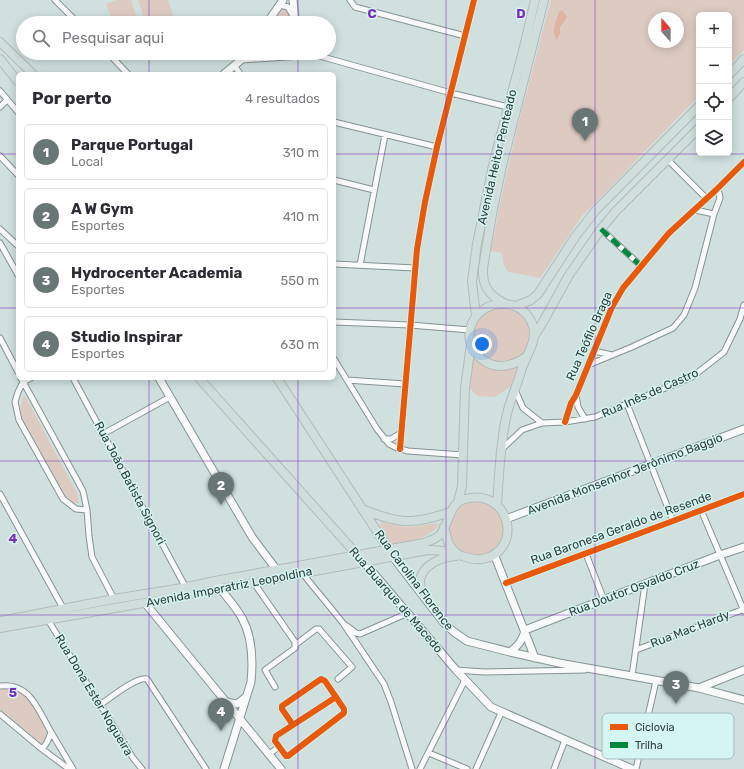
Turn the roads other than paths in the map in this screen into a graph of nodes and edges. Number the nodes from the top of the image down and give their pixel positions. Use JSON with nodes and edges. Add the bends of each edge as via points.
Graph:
{"nodes":[{"id":1,"x":55,"y":0,"type":"edge"},
{"id":2,"x":293,"y":0,"type":"edge"},
{"id":3,"x":350,"y":0,"type":"edge"},
{"id":4,"x":474,"y":0,"type":"edge"},
{"id":5,"x":535,"y":0,"type":"edge"},
{"id":6,"x":544,"y":0,"type":"edge"},
{"id":7,"x":281,"y":2,"type":"edge"},
{"id":8,"x":71,"y":16,"type":"edge"},
{"id":9,"x":272,"y":16,"type":"edge"},
{"id":10,"x":293,"y":16,"type":"edge"},
{"id":11,"x":295,"y":16,"type":"edge"},
{"id":12,"x":465,"y":36,"type":"junction"},
{"id":13,"x":0,"y":42,"type":"edge"},
{"id":14,"x":16,"y":58,"type":"edge"},
{"id":15,"x":0,"y":59,"type":"edge"},
{"id":16,"x":744,"y":59,"type":"edge"},
{"id":17,"x":19,"y":60,"type":"edge"},
{"id":18,"x":115,"y":60,"type":"edge"},
{"id":19,"x":242,"y":60,"type":"edge"},
{"id":20,"x":336,"y":60,"type":"edge"},
{"id":21,"x":235,"y":66,"type":"junction"},
{"id":22,"x":31,"y":72,"type":"edge"},
{"id":23,"x":126,"y":72,"type":"edge"},
{"id":24,"x":227,"y":72,"type":"edge"},
{"id":25,"x":239,"y":72,"type":"edge"},
{"id":26,"x":732,"y":72,"type":"edge"},
{"id":27,"x":16,"y":79,"type":"edge"},
{"id":28,"x":744,"y":82,"type":"edge"},
{"id":29,"x":0,"y":91,"type":"edge"},
{"id":30,"x":451,"y":93,"type":"junction"},
{"id":31,"x":732,"y":95,"type":"edge"},
{"id":32,"x":8,"y":100,"type":"junction"},
{"id":33,"x":0,"y":107,"type":"edge"},
{"id":34,"x":508,"y":107,"type":"junction"},
{"id":35,"x":696,"y":109,"type":"edge"},
{"id":36,"x":16,"y":110,"type":"edge"},
{"id":37,"x":336,"y":122,"type":"edge"},
{"id":38,"x":696,"y":131,"type":"edge"},
{"id":39,"x":385,"y":134,"type":"junction"},
{"id":40,"x":437,"y":146,"type":"junction"},
{"id":41,"x":0,"y":156,"type":"edge"},
{"id":42,"x":668,"y":160,"type":"junction"},
{"id":43,"x":744,"y":162,"type":"edge"},
{"id":44,"x":16,"y":174,"type":"edge"},
{"id":45,"x":336,"y":180,"type":"edge"},
{"id":46,"x":374,"y":190,"type":"junction"},
{"id":47,"x":716,"y":190,"type":"junction"},
{"id":48,"x":706,"y":199,"type":"junction"},
{"id":49,"x":695,"y":210,"type":"junction"},
{"id":50,"x":714,"y":214,"type":"junction"},
{"id":51,"x":0,"y":228,"type":"edge"},
{"id":52,"x":601,"y":229,"type":"junction"},
{"id":53,"x":10,"y":238,"type":"junction"},
{"id":54,"x":1,"y":244,"type":"edge"},
{"id":55,"x":16,"y":244,"type":"edge"},
{"id":56,"x":336,"y":264,"type":"edge"},
{"id":57,"x":360,"y":265,"type":"junction"},
{"id":58,"x":641,"y":266,"type":"junction"},
{"id":59,"x":416,"y":268,"type":"junction"},
{"id":60,"x":16,"y":271,"type":"edge"},
{"id":61,"x":504,"y":303,"type":"junction"},
{"id":62,"x":744,"y":305,"type":"edge"},
{"id":63,"x":516,"y":306,"type":"junction"},
{"id":64,"x":476,"y":316,"type":"junction"},
{"id":65,"x":336,"y":322,"type":"edge"},
{"id":66,"x":410,"y":325,"type":"junction"},
{"id":67,"x":470,"y":330,"type":"junction"},
{"id":68,"x":535,"y":334,"type":"junction"},
{"id":69,"x":0,"y":338,"type":"edge"},
{"id":70,"x":471,"y":344,"type":"junction"},
{"id":71,"x":594,"y":351,"type":"junction"},
{"id":72,"x":613,"y":355,"type":"junction"},
{"id":73,"x":526,"y":357,"type":"junction"},
{"id":74,"x":336,"y":361,"type":"edge"},
{"id":75,"x":588,"y":365,"type":"junction"},
{"id":76,"x":16,"y":368,"type":"edge"},
{"id":77,"x":22,"y":380,"type":"edge"},
{"id":78,"x":74,"y":380,"type":"edge"},
{"id":79,"x":160,"y":380,"type":"edge"},
{"id":80,"x":201,"y":380,"type":"edge"},
{"id":81,"x":278,"y":380,"type":"edge"},
{"id":82,"x":347,"y":380,"type":"junction"},
{"id":83,"x":405,"y":384,"type":"junction"},
{"id":84,"x":515,"y":390,"type":"junction"},
{"id":85,"x":576,"y":395,"type":"junction"},
{"id":86,"x":170,"y":397,"type":"junction"},
{"id":87,"x":627,"y":404,"type":"junction"},
{"id":88,"x":585,"y":419,"type":"junction"},
{"id":89,"x":565,"y":422,"type":"junction"},
{"id":90,"x":542,"y":423,"type":"junction"},
{"id":91,"x":744,"y":428,"type":"edge"},
{"id":92,"x":401,"y":433,"type":"junction"},
{"id":93,"x":103,"y":434,"type":"junction"},
{"id":94,"x":384,"y":439,"type":"junction"},
{"id":95,"x":400,"y":449,"type":"junction"},
{"id":96,"x":502,"y":450,"type":"junction"},
{"id":97,"x":463,"y":454,"type":"junction"},
{"id":98,"x":651,"y":464,"type":"junction"},
{"id":99,"x":0,"y":494,"type":"edge"},
{"id":100,"x":744,"y":494,"type":"edge"},
{"id":101,"x":458,"y":502,"type":"junction"},
{"id":102,"x":497,"y":505,"type":"junction"},
{"id":103,"x":362,"y":509,"type":"junction"},
{"id":104,"x":87,"y":510,"type":"junction"},
{"id":105,"x":701,"y":510,"type":"junction"},
{"id":106,"x":450,"y":512,"type":"junction"},
{"id":107,"x":506,"y":519,"type":"junction"},
{"id":108,"x":673,"y":521,"type":"junction"},
{"id":109,"x":444,"y":527,"type":"junction"},
{"id":110,"x":744,"y":547,"type":"edge"},
{"id":111,"x":391,"y":553,"type":"junction"},
{"id":112,"x":494,"y":554,"type":"junction"},
{"id":113,"x":586,"y":554,"type":"junction"},
{"id":114,"x":459,"y":555,"type":"junction"},
{"id":115,"x":720,"y":555,"type":"junction"},
{"id":116,"x":361,"y":559,"type":"junction"},
{"id":117,"x":277,"y":570,"type":"junction"},
{"id":118,"x":303,"y":574,"type":"junction"},
{"id":119,"x":283,"y":577,"type":"junction"},
{"id":120,"x":215,"y":581,"type":"junction"},
{"id":121,"x":254,"y":583,"type":"junction"},
{"id":122,"x":506,"y":583,"type":"junction"},
{"id":123,"x":645,"y":584,"type":"junction"},
{"id":124,"x":186,"y":588,"type":"junction"},
{"id":125,"x":220,"y":589,"type":"junction"},
{"id":126,"x":152,"y":593,"type":"junction"},
{"id":127,"x":422,"y":593,"type":"junction"},
{"id":128,"x":114,"y":599,"type":"junction"},
{"id":129,"x":604,"y":600,"type":"junction"},
{"id":130,"x":145,"y":603,"type":"junction"},
{"id":131,"x":63,"y":608,"type":"junction"},
{"id":132,"x":744,"y":610,"type":"edge"},
{"id":133,"x":408,"y":613,"type":"junction"},
{"id":134,"x":48,"y":620,"type":"junction"},
{"id":135,"x":0,"y":621,"type":"edge"},
{"id":136,"x":343,"y":623,"type":"junction"},
{"id":137,"x":0,"y":628,"type":"edge"},
{"id":138,"x":525,"y":630,"type":"junction"},
{"id":139,"x":295,"y":643,"type":"junction"},
{"id":140,"x":636,"y":650,"type":"junction"},
{"id":141,"x":510,"y":652,"type":"junction"},
{"id":142,"x":535,"y":658,"type":"junction"},
{"id":143,"x":456,"y":670,"type":"junction"},
{"id":144,"x":602,"y":670,"type":"junction"},
{"id":145,"x":744,"y":670,"type":"edge"},
{"id":146,"x":632,"y":676,"type":"junction"},
{"id":147,"x":338,"y":679,"type":"dead end"},
{"id":148,"x":465,"y":680,"type":"junction"},
{"id":149,"x":656,"y":681,"type":"junction"},
{"id":150,"x":0,"y":686,"type":"edge"},
{"id":151,"x":275,"y":687,"type":"dead end"},
{"id":152,"x":699,"y":688,"type":"junction"},
{"id":153,"x":247,"y":696,"type":"junction"},
{"id":154,"x":336,"y":697,"type":"junction"},
{"id":155,"x":744,"y":700,"type":"edge"},
{"id":156,"x":225,"y":701,"type":"junction"},
{"id":157,"x":100,"y":705,"type":"junction"},
{"id":158,"x":501,"y":712,"type":"junction"},
{"id":159,"x":649,"y":713,"type":"edge"},
{"id":160,"x":0,"y":714,"type":"edge"},
{"id":161,"x":240,"y":718,"type":"junction"},
{"id":162,"x":293,"y":725,"type":"junction"},
{"id":163,"x":248,"y":729,"type":"junction"},
{"id":164,"x":51,"y":732,"type":"junction"},
{"id":165,"x":234,"y":736,"type":"junction"},
{"id":166,"x":565,"y":740,"type":"junction"},
{"id":167,"x":279,"y":747,"type":"junction"},
{"id":168,"x":42,"y":749,"type":"junction"},
{"id":169,"x":429,"y":753,"type":"junction"},
{"id":170,"x":269,"y":754,"type":"junction"},
{"id":171,"x":602,"y":756,"type":"edge"},
{"id":172,"x":609,"y":759,"type":"edge"},
{"id":173,"x":638,"y":759,"type":"edge"},
{"id":174,"x":69,"y":769,"type":"edge"},
{"id":175,"x":73,"y":769,"type":"edge"},
{"id":176,"x":142,"y":769,"type":"edge"},
{"id":177,"x":206,"y":769,"type":"edge"},
{"id":178,"x":224,"y":769,"type":"edge"},
{"id":179,"x":281,"y":769,"type":"edge"},
{"id":180,"x":412,"y":769,"type":"edge"},
{"id":181,"x":421,"y":769,"type":"edge"},
{"id":182,"x":467,"y":769,"type":"edge"},
{"id":183,"x":476,"y":769,"type":"edge"},
{"id":184,"x":554,"y":769,"type":"edge"},
{"id":185,"x":632,"y":769,"type":"edge"},
{"id":186,"x":636,"y":769,"type":"edge"}],
"edges":[{"from":1,"to":8,"type":"street"},
{"from":2,"to":11,"type":"main road"},
{"from":3,"to":12,"type":"street","via":[[355,7]]},
{"from":4,"to":12,"type":"street"},
{"from":5,"to":34,"type":"main road","name":"Avenida Heitor Penteado"},
{"from":6,"to":61,"type":"main road","name":"Avenida Heitor Penteado","via":[[502,166],[483,268],[482,276],[486,289]]},
{"from":7,"to":9,"type":"main road"},
{"from":7,"to":10,"type":"street","via":[[288,7]]},
{"from":12,"to":30,"type":"street"},
{"from":13,"to":14,"type":"main road"},
{"from":15,"to":27,"type":"main road"},
{"from":16,"to":26,"type":"main road"},
{"from":17,"to":22,"type":"main road"},
{"from":18,"to":23,"type":"street"},
{"from":19,"to":21,"type":"main road"},
{"from":20,"to":30,"type":"street"},
{"from":21,"to":24,"type":"main road"},
{"from":21,"to":25,"type":"street"},
{"from":28,"to":31,"type":"main road"},
{"from":29,"to":32,"type":"street"},
{"from":30,"to":34,"type":"street"},
{"from":30,"to":40,"type":"street"},
{"from":32,"to":33,"type":"street"},
{"from":32,"to":36,"type":"street"},
{"from":34,"to":64,"type":"main road","name":"Avenida Heitor Penteado","via":[[476,244],[472,282]]},
{"from":35,"to":63,"type":"main road","via":[[589,219],[538,294]]},
{"from":37,"to":39,"type":"street"},
{"from":38,"to":42,"type":"main road"},
{"from":39,"to":40,"type":"street"},
{"from":39,"to":46,"type":"street"},
{"from":40,"to":59,"type":"street","via":[[425,202]]},
{"from":41,"to":44,"type":"street"},
{"from":42,"to":48,"type":"street"},
{"from":42,"to":52,"type":"main road","via":[[622,204]]},
{"from":43,"to":47,"type":"street","name":"Rua Teófilo Braga"},
{"from":45,"to":46,"type":"street"},
{"from":46,"to":57,"type":"street"},
{"from":47,"to":48,"type":"street","name":"Rua Teófilo Braga"},
{"from":47,"to":50,"type":"street","via":[[720,198]]},
{"from":48,"to":49,"type":"street","name":"Rua Teófilo Braga"},
{"from":49,"to":50,"type":"street"},
{"from":49,"to":58,"type":"street","name":"Rua Teófilo Braga","via":[[669,233]]},
{"from":50,"to":72,"type":"street","via":[[695,288],[684,315],[673,328]]},
{"from":51,"to":53,"type":"street"},
{"from":52,"to":58,"type":"street"},
{"from":52,"to":68,"type":"main road","via":[[569,275]]},
{"from":53,"to":54,"type":"street"},
{"from":53,"to":55,"type":"street"},
{"from":54,"to":60,"type":"street"},
{"from":56,"to":57,"type":"street"},
{"from":57,"to":59,"type":"street"},
{"from":58,"to":71,"type":"street","name":"Rua Teófilo Braga","via":[[612,306]]},
{"from":59,"to":66,"type":"street"},
{"from":61,"to":63,"type":"main road"},
{"from":61,"to":64,"type":"main road","via":[[490,305]]},
{"from":62,"to":87,"type":"street","name":"Rua Inês de Castro","via":[[724,352],[710,364],[692,377]]},
{"from":63,"to":68,"type":"main road","via":[[531,321]]},
{"from":64,"to":67,"type":"main road"},
{"from":65,"to":66,"type":"street"},
{"from":66,"to":67,"type":"street"},
{"from":66,"to":83,"type":"street"},
{"from":67,"to":70,"type":"main road"},
{"from":68,"to":73,"type":"main road"},
{"from":69,"to":76,"type":"street"},
{"from":70,"to":73,"type":"main road","via":[[481,358],[496,365],[511,365]]},
{"from":70,"to":97,"type":"main road","via":[[465,388]]},
{"from":71,"to":72,"type":"street"},
{"from":71,"to":75,"type":"street","name":"Rua Teófilo Braga"},
{"from":72,"to":75,"type":"street"},
{"from":73,"to":84,"type":"main road"},
{"from":74,"to":82,"type":"street"},
{"from":75,"to":85,"type":"street","name":"Rua Teófilo Braga"},
{"from":77,"to":104,"type":"street","via":[[78,481]]},
{"from":77,"to":104,"type":"street","via":[[15,402],[19,420],[63,499],[76,509]]},
{"from":78,"to":93,"type":"street","name":"Rua João Batista Signori"},
{"from":79,"to":86,"type":"main road"},
{"from":80,"to":116,"type":"main road","name":"Rua Buarque de Macedo"},
{"from":81,"to":103,"type":"main road","name":"Rua Carolina Florence"},
{"from":82,"to":83,"type":"street"},
{"from":82,"to":94,"type":"street"},
{"from":83,"to":92,"type":"street"},
{"from":84,"to":90,"type":"street","via":[[522,408]]},
{"from":84,"to":96,"type":"main road","via":[[506,415]]},
{"from":85,"to":88,"type":"street","name":"Rua Teófilo Braga","via":[[578,407]]},
{"from":85,"to":89,"type":"street","name":"Rua Teófilo Braga"},
{"from":86,"to":93,"type":"street"},
{"from":86,"to":117,"type":"main road","via":[[252,537]]},
{"from":87,"to":88,"type":"street","name":"Rua Inês de Castro"},
{"from":87,"to":98,"type":"street"},
{"from":88,"to":89,"type":"street","name":"Rua Inês de Castro"},
{"from":89,"to":90,"type":"street","name":"Rua Inês de Castro"},
{"from":90,"to":96,"type":"street","name":"Rua Inês de Castro","via":[[522,430]]},
{"from":91,"to":98,"type":"main road","name":"Avenida Monsenhor Jerônimo Baggio"},
{"from":92,"to":94,"type":"street","via":[[393,438]]},
{"from":92,"to":95,"type":"street"},
{"from":93,"to":124,"type":"street","name":"Rua João Batista Signori"},
{"from":94,"to":95,"type":"street"},
{"from":95,"to":97,"type":"street"},
{"from":96,"to":102,"type":"main road"},
{"from":97,"to":101,"type":"main road","via":[[462,486]]},
{"from":98,"to":107,"type":"main road","name":"Avenida Monsenhor Jerônimo Baggio"},
{"from":98,"to":108,"type":"street"},
{"from":99,"to":131,"type":"street"},
{"from":100,"to":105,"type":"street","name":"Rua Baronesa Geraldo de Resende"},
{"from":101,"to":102,"type":"main road","via":[[476,497],[490,500]]},
{"from":101,"to":106,"type":"main road"},
{"from":102,"to":107,"type":"main road"},
{"from":103,"to":106,"type":"main road","via":[[394,521],[408,522]]},
{"from":103,"to":111,"type":"main road","name":"Rua Carolina Florence"},
{"from":104,"to":128,"type":"street","via":[[92,557]]},
{"from":105,"to":108,"type":"street","name":"Rua Baronesa Geraldo de Resende"},
{"from":105,"to":115,"type":"street"},
{"from":106,"to":109,"type":"main road"},
{"from":107,"to":112,"type":"main road","via":[[506,538],[500,550]]},
{"from":108,"to":113,"type":"street","name":"Rua Baronesa Geraldo de Resende"},
{"from":109,"to":111,"type":"main road","name":"Avenida Imperatriz Leopoldina","via":[[433,540]]},
{"from":109,"to":114,"type":"main road","via":[[449,545]]},
{"from":110,"to":115,"type":"main road","name":"Rua Doutor Osvaldo Cruz"},
{"from":111,"to":114,"type":"main road","name":"Avenida Imperatriz Leopoldina","via":[[437,550]]},
{"from":111,"to":116,"type":"main road","name":"Avenida Imperatriz Leopoldina"},
{"from":111,"to":127,"type":"main road","name":"Rua Carolina Florence"},
{"from":112,"to":114,"type":"main road","via":[[474,560]]},
{"from":112,"to":122,"type":"main road"},
{"from":113,"to":122,"type":"street","name":"Rua Baronesa Geraldo de Resende"},
{"from":113,"to":129,"type":"street"},
{"from":114,"to":127,"type":"main road","via":[[442,558],[424,571],[420,580]]},
{"from":115,"to":123,"type":"main road","name":"Rua Doutor Osvaldo Cruz"},
{"from":115,"to":132,"type":"street"},
{"from":116,"to":117,"type":"main road","name":"Avenida Imperatriz Leopoldina"},
{"from":116,"to":118,"type":"main road","name":"Avenida Imperatriz Leopoldina"},
{"from":116,"to":133,"type":"main road","name":"Rua Buarque de Macedo"},
{"from":117,"to":119,"type":"main road"},
{"from":117,"to":120,"type":"main road","name":"Avenida Imperatriz Leopoldina"},
{"from":118,"to":119,"type":"main road","name":"Avenida Imperatriz Leopoldina"},
{"from":118,"to":136,"type":"street"},
{"from":119,"to":121,"type":"main road","name":"Avenida Imperatriz Leopoldina"},
{"from":120,"to":124,"type":"main road","name":"Avenida Imperatriz Leopoldina"},
{"from":120,"to":125,"type":"main road"},
{"from":121,"to":125,"type":"main road","name":"Avenida Imperatriz Leopoldina"},
{"from":121,"to":139,"type":"street"},
{"from":122,"to":138,"type":"main road"},
{"from":123,"to":129,"type":"main road","name":"Rua Doutor Osvaldo Cruz"},
{"from":123,"to":140,"type":"street"},
{"from":124,"to":126,"type":"main road","name":"Avenida Imperatriz Leopoldina"},
{"from":125,"to":130,"type":"main road","name":"Avenida Imperatriz Leopoldina"},
{"from":125,"to":153,"type":"main road","via":[[242,618],[248,634],[252,667]]},
{"from":126,"to":128,"type":"main road","name":"Avenida Imperatriz Leopoldina"},
{"from":126,"to":130,"type":"main road"},
{"from":127,"to":141,"type":"main road","name":"Rua Carolina Florence","via":[[444,623],[467,641]]},
{"from":128,"to":131,"type":"main road","name":"Avenida Imperatriz Leopoldina"},
{"from":129,"to":138,"type":"main road","name":"Rua Doutor Osvaldo Cruz"},
{"from":130,"to":134,"type":"main road","name":"Avenida Imperatriz Leopoldina"},
{"from":130,"to":156,"type":"main road"},
{"from":131,"to":135,"type":"main road","name":"Avenida Imperatriz Leopoldina"},
{"from":132,"to":140,"type":"street","name":"Rua Mac Hardy"},
{"from":133,"to":136,"type":"street","via":[[360,634]]},
{"from":133,"to":143,"type":"main road","name":"Rua Buarque de Macedo"},
{"from":134,"to":137,"type":"main road","name":"Avenida Imperatriz Leopoldina"},
{"from":134,"to":157,"type":"street","name":"Rua Dona Ester Nogueira"},
{"from":136,"to":180,"type":"street","via":[[384,684]]},
{"from":138,"to":141,"type":"main road","via":[[519,646]]},
{"from":138,"to":142,"type":"main road"},
{"from":139,"to":147,"type":"street","via":[[320,629],[352,667]]},
{"from":139,"to":151,"type":"street","via":[[295,648],[265,670]]},
{"from":140,"to":146,"type":"street"},
{"from":141,"to":142,"type":"main road","name":"Rua Carolina Florence"},
{"from":142,"to":144,"type":"main road","name":"Rua Carolina Florence"},
{"from":143,"to":144,"type":"street"},
{"from":143,"to":148,"type":"main road","name":"Rua Buarque de Macedo"},
{"from":144,"to":146,"type":"main road","name":"Rua Carolina Florence"},
{"from":145,"to":152,"type":"main road"},
{"from":146,"to":149,"type":"main road","name":"Rua Carolina Florence"},
{"from":148,"to":158,"type":"main road","name":"Rua Buarque de Macedo","via":[[485,702]]},
{"from":148,"to":169,"type":"street"},
{"from":149,"to":152,"type":"main road","name":"Rua Carolina Florence"},
{"from":149,"to":159,"type":"street"},
{"from":150,"to":164,"type":"street","via":[[14,686],[30,696]]},
{"from":152,"to":155,"type":"main road","name":"Rua Carolina Florence"},
{"from":153,"to":156,"type":"main road","via":[[237,704]]},
{"from":153,"to":161,"type":"main road"},
{"from":154,"to":162,"type":"street"},
{"from":154,"to":162,"type":"street","via":[[326,681],[321,679],[282,706]]},
{"from":154,"to":167,"type":"street","via":[[344,709],[343,715],[288,756]]},
{"from":156,"to":161,"type":"main road"},
{"from":157,"to":176,"type":"street","name":"Rua Dona Ester Nogueira"},
{"from":157,"to":177,"type":"street","via":[[132,683],[147,679]]},
{"from":158,"to":166,"type":"main road","name":"Rua Buarque de Macedo"},
{"from":158,"to":183,"type":"street"},
{"from":160,"to":168,"type":"street"},
{"from":161,"to":163,"type":"main road"},
{"from":161,"to":165,"type":"main road"},
{"from":162,"to":167,"type":"street","via":[[276,736],[275,740]]},
{"from":163,"to":165,"type":"main road","via":[[243,729]]},
{"from":163,"to":170,"type":"main road"},
{"from":164,"to":168,"type":"street","via":[[50,739]]},
{"from":164,"to":175,"type":"street"},
{"from":165,"to":178,"type":"main road"},
{"from":166,"to":171,"type":"main road","name":"Rua Buarque de Macedo"},
{"from":166,"to":184,"type":"street"},
{"from":167,"to":170,"type":"street"},
{"from":168,"to":174,"type":"street"},
{"from":169,"to":181,"type":"street"},
{"from":169,"to":182,"type":"street"},
{"from":170,"to":179,"type":"main road"},
{"from":172,"to":185,"type":"main road","name":"Rua Buarque de Macedo"},
{"from":173,"to":186,"type":"street"}]}
